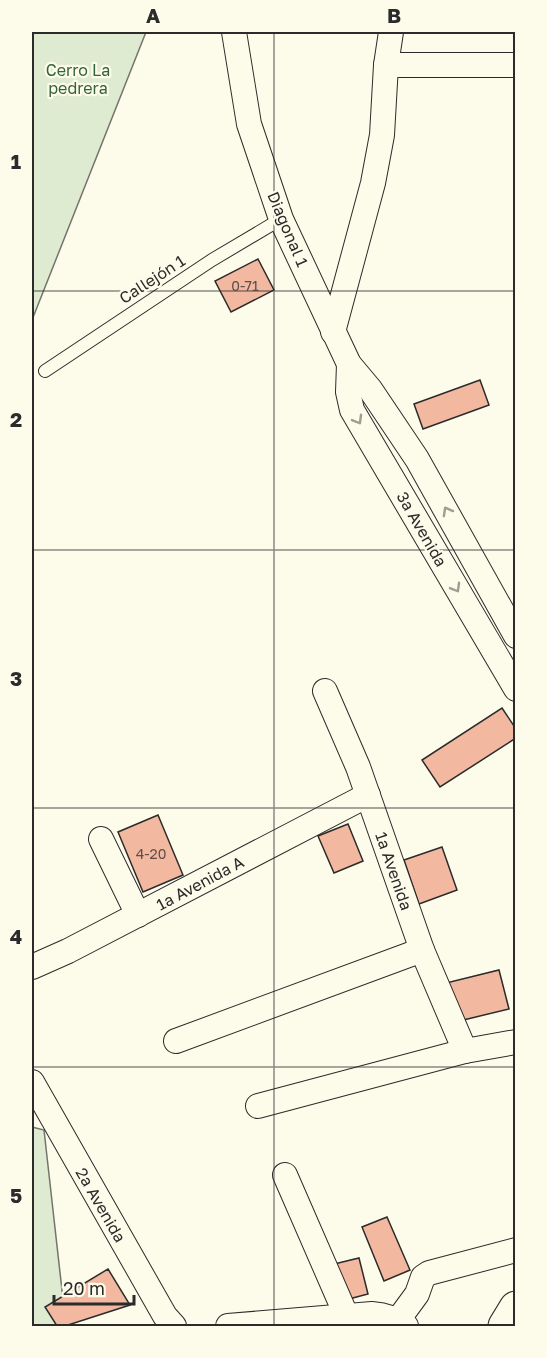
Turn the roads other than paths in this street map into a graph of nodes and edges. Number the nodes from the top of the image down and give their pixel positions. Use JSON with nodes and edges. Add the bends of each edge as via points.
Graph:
{"nodes":[{"id":1,"x":234,"y":32,"type":"edge"},
{"id":2,"x":392,"y":32,"type":"edge"},
{"id":3,"x":386,"y":65,"type":"junction"},
{"id":4,"x":516,"y":65,"type":"edge"},
{"id":5,"x":281,"y":219,"type":"junction"},
{"id":6,"x":333,"y":332,"type":"junction"},
{"id":7,"x":349,"y":364,"type":"junction"},
{"id":8,"x":45,"y":371,"type":"dead end"},
{"id":9,"x":516,"y":636,"type":"edge"},
{"id":10,"x":516,"y":689,"type":"edge"},
{"id":11,"x":325,"y":691,"type":"dead end"},
{"id":12,"x":368,"y":795,"type":"junction"},
{"id":13,"x":101,"y":839,"type":"dead end"},
{"id":14,"x":138,"y":915,"type":"junction"},
{"id":15,"x":422,"y":950,"type":"junction"},
{"id":16,"x":32,"y":968,"type":"edge"},
{"id":17,"x":176,"y":1041,"type":"dead end"},
{"id":18,"x":516,"y":1042,"type":"edge"},
{"id":19,"x":465,"y":1051,"type":"junction"},
{"id":20,"x":32,"y":1082,"type":"edge"},
{"id":21,"x":258,"y":1106,"type":"dead end"},
{"id":22,"x":285,"y":1175,"type":"dead end"},
{"id":23,"x":516,"y":1250,"type":"edge"},
{"id":24,"x":516,"y":1308,"type":"edge"},
{"id":25,"x":346,"y":1315,"type":"junction"},
{"id":26,"x":402,"y":1323,"type":"edge"},
{"id":27,"x":174,"y":1326,"type":"edge"},
{"id":28,"x":228,"y":1326,"type":"edge"},
{"id":29,"x":505,"y":1326,"type":"edge"}],
"edges":[{"from":1,"to":5,"type":"street","name":"Diagonal 1","via":[[249,124]]},
{"from":2,"to":3,"type":"street"},
{"from":3,"to":4,"type":"street"},
{"from":3,"to":6,"type":"street","via":[[381,144]]},
{"from":5,"to":6,"type":"street","name":"Diagonal 1"},
{"from":5,"to":8,"type":"lane","name":"Callejón 1"},
{"from":6,"to":7,"type":"street","name":"3a Avenida"},
{"from":9,"to":7,"type":"street","name":"3a Avenida","one_way":true,"via":[[417,459]]},
{"from":7,"to":10,"type":"street","name":"3a Avenida","one_way":true,"via":[[352,410]]},
{"from":11,"to":12,"type":"street","name":"1a Avenida"},
{"from":12,"to":14,"type":"street","name":"1a Avenida A"},
{"from":12,"to":15,"type":"street","name":"1a Avenida"},
{"from":13,"to":14,"type":"street"},
{"from":14,"to":16,"type":"street","name":"1a Avenida A"},
{"from":15,"to":17,"type":"street"},
{"from":15,"to":19,"type":"street","name":"1a Avenida"},
{"from":18,"to":19,"type":"street"},
{"from":19,"to":21,"type":"street"},
{"from":20,"to":27,"type":"street","name":"2a Avenida"},
{"from":22,"to":25,"type":"street"},
{"from":23,"to":26,"type":"street","via":[[429,1273],[423,1277]]},
{"from":24,"to":29,"type":"street"},
{"from":25,"to":26,"type":"street","via":[[384,1315]]},
{"from":25,"to":28,"type":"street"}]}
